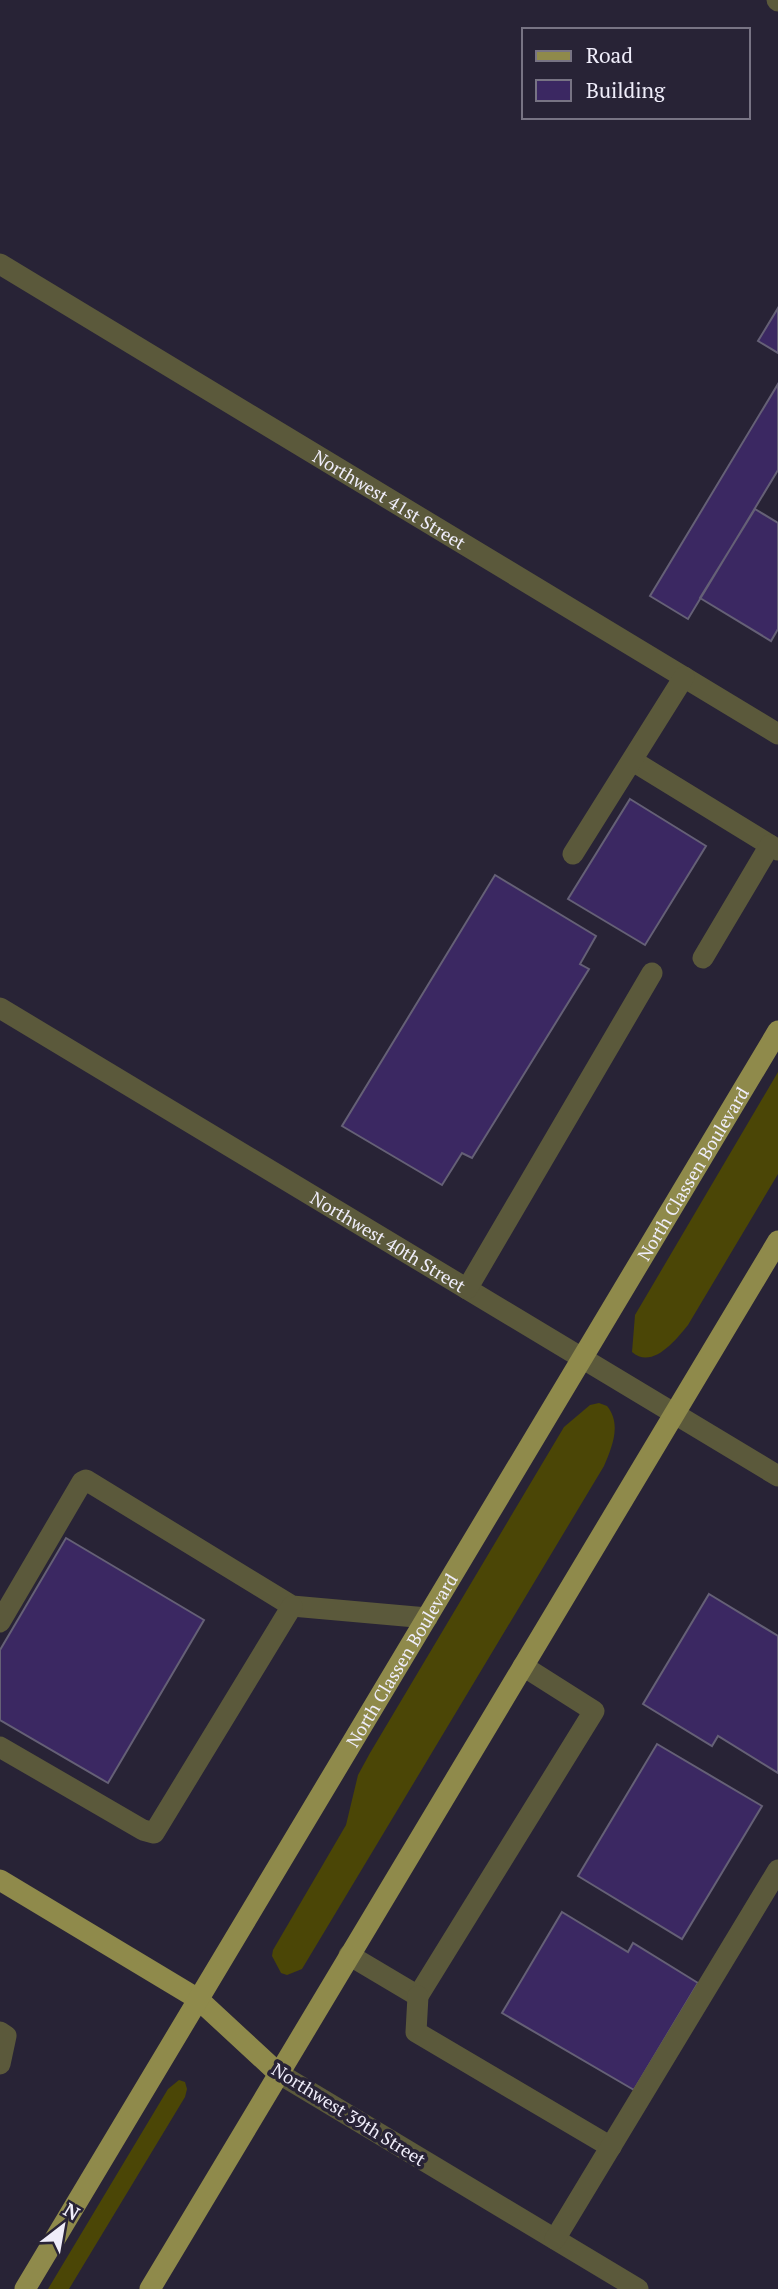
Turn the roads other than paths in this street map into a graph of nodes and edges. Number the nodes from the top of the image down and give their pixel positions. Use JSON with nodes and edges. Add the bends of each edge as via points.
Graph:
{"nodes":[{"id":1,"x":0,"y":264,"type":"edge"},
{"id":2,"x":684,"y":677,"type":"junction"},
{"id":3,"x":778,"y":734,"type":"edge"},
{"id":4,"x":633,"y":761,"type":"junction"},
{"id":5,"x":774,"y":847,"type":"edge"},
{"id":6,"x":573,"y":854,"type":"dead end"},
{"id":7,"x":703,"y":958,"type":"dead end"},
{"id":8,"x":652,"y":973,"type":"dead end"},
{"id":9,"x":0,"y":1008,"type":"edge"},
{"id":10,"x":778,"y":1031,"type":"edge"},
{"id":11,"x":776,"y":1249,"type":"edge"},
{"id":12,"x":467,"y":1289,"type":"junction"},
{"id":13,"x":583,"y":1358,"type":"junction"},
{"id":14,"x":675,"y":1413,"type":"junction"},
{"id":15,"x":778,"y":1476,"type":"edge"},
{"id":16,"x":292,"y":1606,"type":"junction"},
{"id":17,"x":427,"y":1618,"type":"junction"},
{"id":18,"x":0,"y":1622,"type":"edge"},
{"id":19,"x":523,"y":1666,"type":"junction"},
{"id":20,"x":0,"y":1747,"type":"edge"},
{"id":21,"x":778,"y":1870,"type":"edge"},
{"id":22,"x":0,"y":1880,"type":"edge"},
{"id":23,"x":349,"y":1955,"type":"junction"},
{"id":24,"x":418,"y":1996,"type":"junction"},
{"id":25,"x":198,"y":1999,"type":"junction"},
{"id":26,"x":0,"y":2032,"type":"edge"},
{"id":27,"x":0,"y":2064,"type":"edge"},
{"id":28,"x":278,"y":2073,"type":"junction"},
{"id":29,"x":611,"y":2147,"type":"junction"},
{"id":30,"x":555,"y":2239,"type":"junction"},
{"id":31,"x":25,"y":2289,"type":"edge"},
{"id":32,"x":150,"y":2289,"type":"edge"},
{"id":33,"x":638,"y":2289,"type":"edge"}],
"edges":[{"from":1,"to":2,"type":"street","name":"Northwest 41st Street"},
{"from":2,"to":3,"type":"street","name":"Northwest 41st Street"},
{"from":2,"to":4,"type":"street"},
{"from":4,"to":5,"type":"street"},
{"from":4,"to":6,"type":"street"},
{"from":5,"to":7,"type":"street"},
{"from":8,"to":12,"type":"street"},
{"from":9,"to":12,"type":"street","name":"Northwest 40th Street"},
{"from":10,"to":13,"type":"main road","name":"North Classen Boulevard"},
{"from":11,"to":14,"type":"main road"},
{"from":12,"to":13,"type":"street","name":"Northwest 40th Street"},
{"from":13,"to":14,"type":"street","name":"Northwest 40th Street"},
{"from":13,"to":17,"type":"main road","name":"North Classen Boulevard"},
{"from":14,"to":15,"type":"street","name":"Northwest 40th Street"},
{"from":14,"to":19,"type":"main road"},
{"from":16,"to":17,"type":"street"},
{"from":16,"to":18,"type":"street","via":[[89,1481],[82,1482]]},
{"from":16,"to":20,"type":"street","via":[[154,1833]]},
{"from":17,"to":25,"type":"main road","name":"North Classen Boulevard"},
{"from":19,"to":23,"type":"main road"},
{"from":19,"to":24,"type":"street","via":[[594,1712]]},
{"from":21,"to":29,"type":"street"},
{"from":22,"to":25,"type":"main road","name":"Northwest 39th Street"},
{"from":23,"to":24,"type":"street"},
{"from":23,"to":28,"type":"main road"},
{"from":24,"to":29,"type":"street","via":[[416,2032]]},
{"from":25,"to":28,"type":"main road","name":"Northwest 39th Street"},
{"from":25,"to":31,"type":"main road","name":"North Classen Boulevard"},
{"from":26,"to":27,"type":"street","via":[[6,2036]]},
{"from":28,"to":30,"type":"street","name":"Northwest 39th Street"},
{"from":28,"to":32,"type":"main road"},
{"from":29,"to":30,"type":"street"},
{"from":30,"to":33,"type":"street","name":"Northwest 39th Street"}]}
